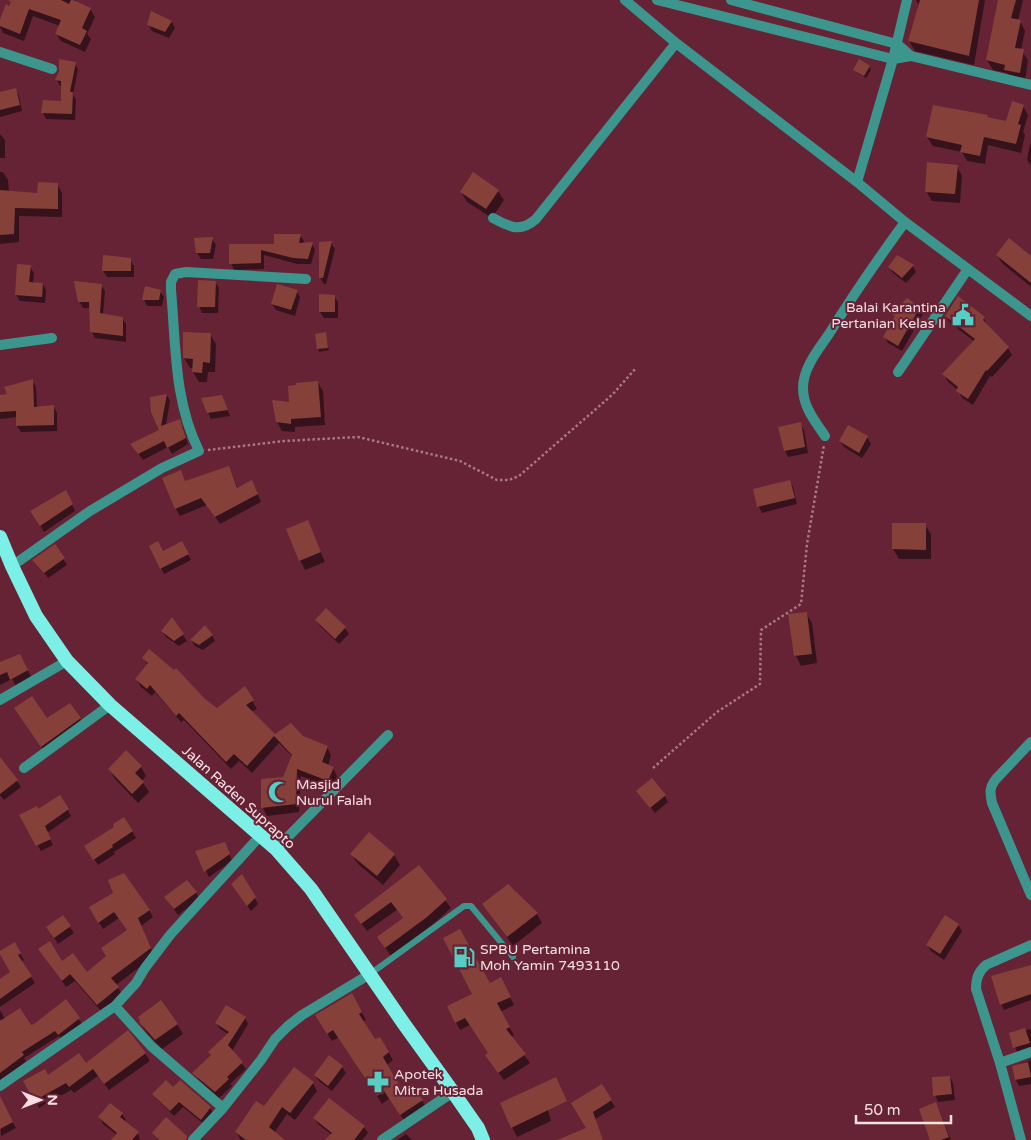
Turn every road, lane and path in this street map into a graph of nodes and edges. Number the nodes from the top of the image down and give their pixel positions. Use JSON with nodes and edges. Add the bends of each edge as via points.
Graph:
{"nodes":[{"id":1,"x":625,"y":0,"type":"edge"},
{"id":2,"x":657,"y":0,"type":"edge"},
{"id":3,"x":731,"y":0,"type":"edge"},
{"id":4,"x":907,"y":0,"type":"edge"},
{"id":5,"x":676,"y":43,"type":"junction"},
{"id":6,"x":897,"y":44,"type":"junction"},
{"id":7,"x":0,"y":52,"type":"edge"},
{"id":8,"x":911,"y":56,"type":"junction"},
{"id":9,"x":893,"y":59,"type":"junction"},
{"id":10,"x":52,"y":70,"type":"dead end"},
{"id":11,"x":1031,"y":85,"type":"edge"},
{"id":12,"x":856,"y":182,"type":"junction"},
{"id":13,"x":493,"y":218,"type":"dead end"},
{"id":14,"x":905,"y":222,"type":"junction"},
{"id":15,"x":968,"y":268,"type":"junction"},
{"id":16,"x":306,"y":279,"type":"dead end"},
{"id":17,"x":1031,"y":316,"type":"edge"},
{"id":18,"x":52,"y":338,"type":"dead end"},
{"id":19,"x":0,"y":345,"type":"edge"},
{"id":20,"x":636,"y":368,"type":"dead end"},
{"id":21,"x":898,"y":372,"type":"dead end"},
{"id":22,"x":825,"y":436,"type":"joint"},
{"id":23,"x":200,"y":451,"type":"junction"},
{"id":24,"x":0,"y":537,"type":"edge"},
{"id":25,"x":12,"y":566,"type":"junction"},
{"id":26,"x":67,"y":661,"type":"junction"},
{"id":27,"x":0,"y":700,"type":"edge"},
{"id":28,"x":110,"y":705,"type":"junction"},
{"id":29,"x":388,"y":736,"type":"dead end"},
{"id":30,"x":1031,"y":742,"type":"edge"},
{"id":31,"x":24,"y":768,"type":"dead end"},
{"id":32,"x":653,"y":768,"type":"dead end"},
{"id":33,"x":261,"y":835,"type":"junction"},
{"id":34,"x":276,"y":848,"type":"junction"},
{"id":35,"x":1031,"y":895,"type":"edge"},
{"id":36,"x":1031,"y":946,"type":"edge"},
{"id":37,"x":513,"y":956,"type":"dead end"},
{"id":38,"x":370,"y":974,"type":"junction"},
{"id":39,"x":115,"y":1006,"type":"junction"},
{"id":40,"x":1031,"y":1052,"type":"edge"},
{"id":41,"x":1000,"y":1063,"type":"junction"},
{"id":42,"x":0,"y":1086,"type":"edge"},
{"id":43,"x":453,"y":1092,"type":"junction"},
{"id":44,"x":223,"y":1108,"type":"junction"},
{"id":45,"x":193,"y":1140,"type":"edge"},
{"id":46,"x":382,"y":1140,"type":"edge"},
{"id":47,"x":483,"y":1140,"type":"edge"},
{"id":48,"x":1021,"y":1140,"type":"edge"}],
"edges":[{"from":1,"to":5,"type":"street"},
{"from":2,"to":9,"type":"street"},
{"from":3,"to":6,"type":"street"},
{"from":4,"to":6,"type":"street"},
{"from":5,"to":12,"type":"street"},
{"from":5,"to":13,"type":"street","via":[[530,225],[511,227]]},
{"from":6,"to":8,"type":"street"},
{"from":6,"to":9,"type":"street"},
{"from":7,"to":10,"type":"street"},
{"from":8,"to":9,"type":"street"},
{"from":8,"to":11,"type":"street"},
{"from":9,"to":12,"type":"street"},
{"from":12,"to":14,"type":"street"},
{"from":14,"to":15,"type":"street"},
{"from":14,"to":22,"type":"street","via":[[805,371],[804,400]]},
{"from":15,"to":17,"type":"street"},
{"from":15,"to":21,"type":"street"},
{"from":16,"to":23,"type":"street","via":[[186,272],[173,276],[180,395]]},
{"from":18,"to":19,"type":"street"},
{"from":20,"to":23,"type":"path","via":[[612,395],[519,476],[509,480],[497,480],[460,461],[358,437],[284,441]]},
{"from":22,"to":32,"type":"path","via":[[807,544],[801,604],[761,630],[760,684],[717,712]]},
{"from":23,"to":25,"type":"street","via":[[162,468],[90,511]]},
{"from":24,"to":25,"type":"highway","name":"Jalan Raden Suprapto"},
{"from":25,"to":26,"type":"highway","name":"Jalan Raden Suprapto","via":[[36,616]]},
{"from":26,"to":27,"type":"street"},
{"from":26,"to":28,"type":"highway","name":"Jalan Raden Suprapto"},
{"from":28,"to":31,"type":"street"},
{"from":28,"to":33,"type":"highway","name":"Jalan Raden Suprapto"},
{"from":29,"to":34,"type":"street"},
{"from":30,"to":35,"type":"street","via":[[990,785],[989,791]]},
{"from":33,"to":34,"type":"highway","name":"Jalan Raden Suprapto"},
{"from":33,"to":39,"type":"street","via":[[170,934],[136,983]]},
{"from":34,"to":38,"type":"highway","name":"Jalan Raden Suprapto","via":[[312,889]]},
{"from":36,"to":41,"type":"street","via":[[986,965],[976,981]]},
{"from":37,"to":38,"type":"lane","via":[[468,905]]},
{"from":38,"to":43,"type":"highway","name":"Jalan Raden Suprapto"},
{"from":38,"to":44,"type":"street","via":[[302,1014],[288,1026]]},
{"from":39,"to":42,"type":"street"},
{"from":39,"to":44,"type":"street","via":[[151,1046]]},
{"from":40,"to":41,"type":"street"},
{"from":41,"to":48,"type":"street"},
{"from":43,"to":46,"type":"street"},
{"from":43,"to":47,"type":"highway","name":"Jalan Raden Suprapto"},
{"from":44,"to":45,"type":"street"}]}
